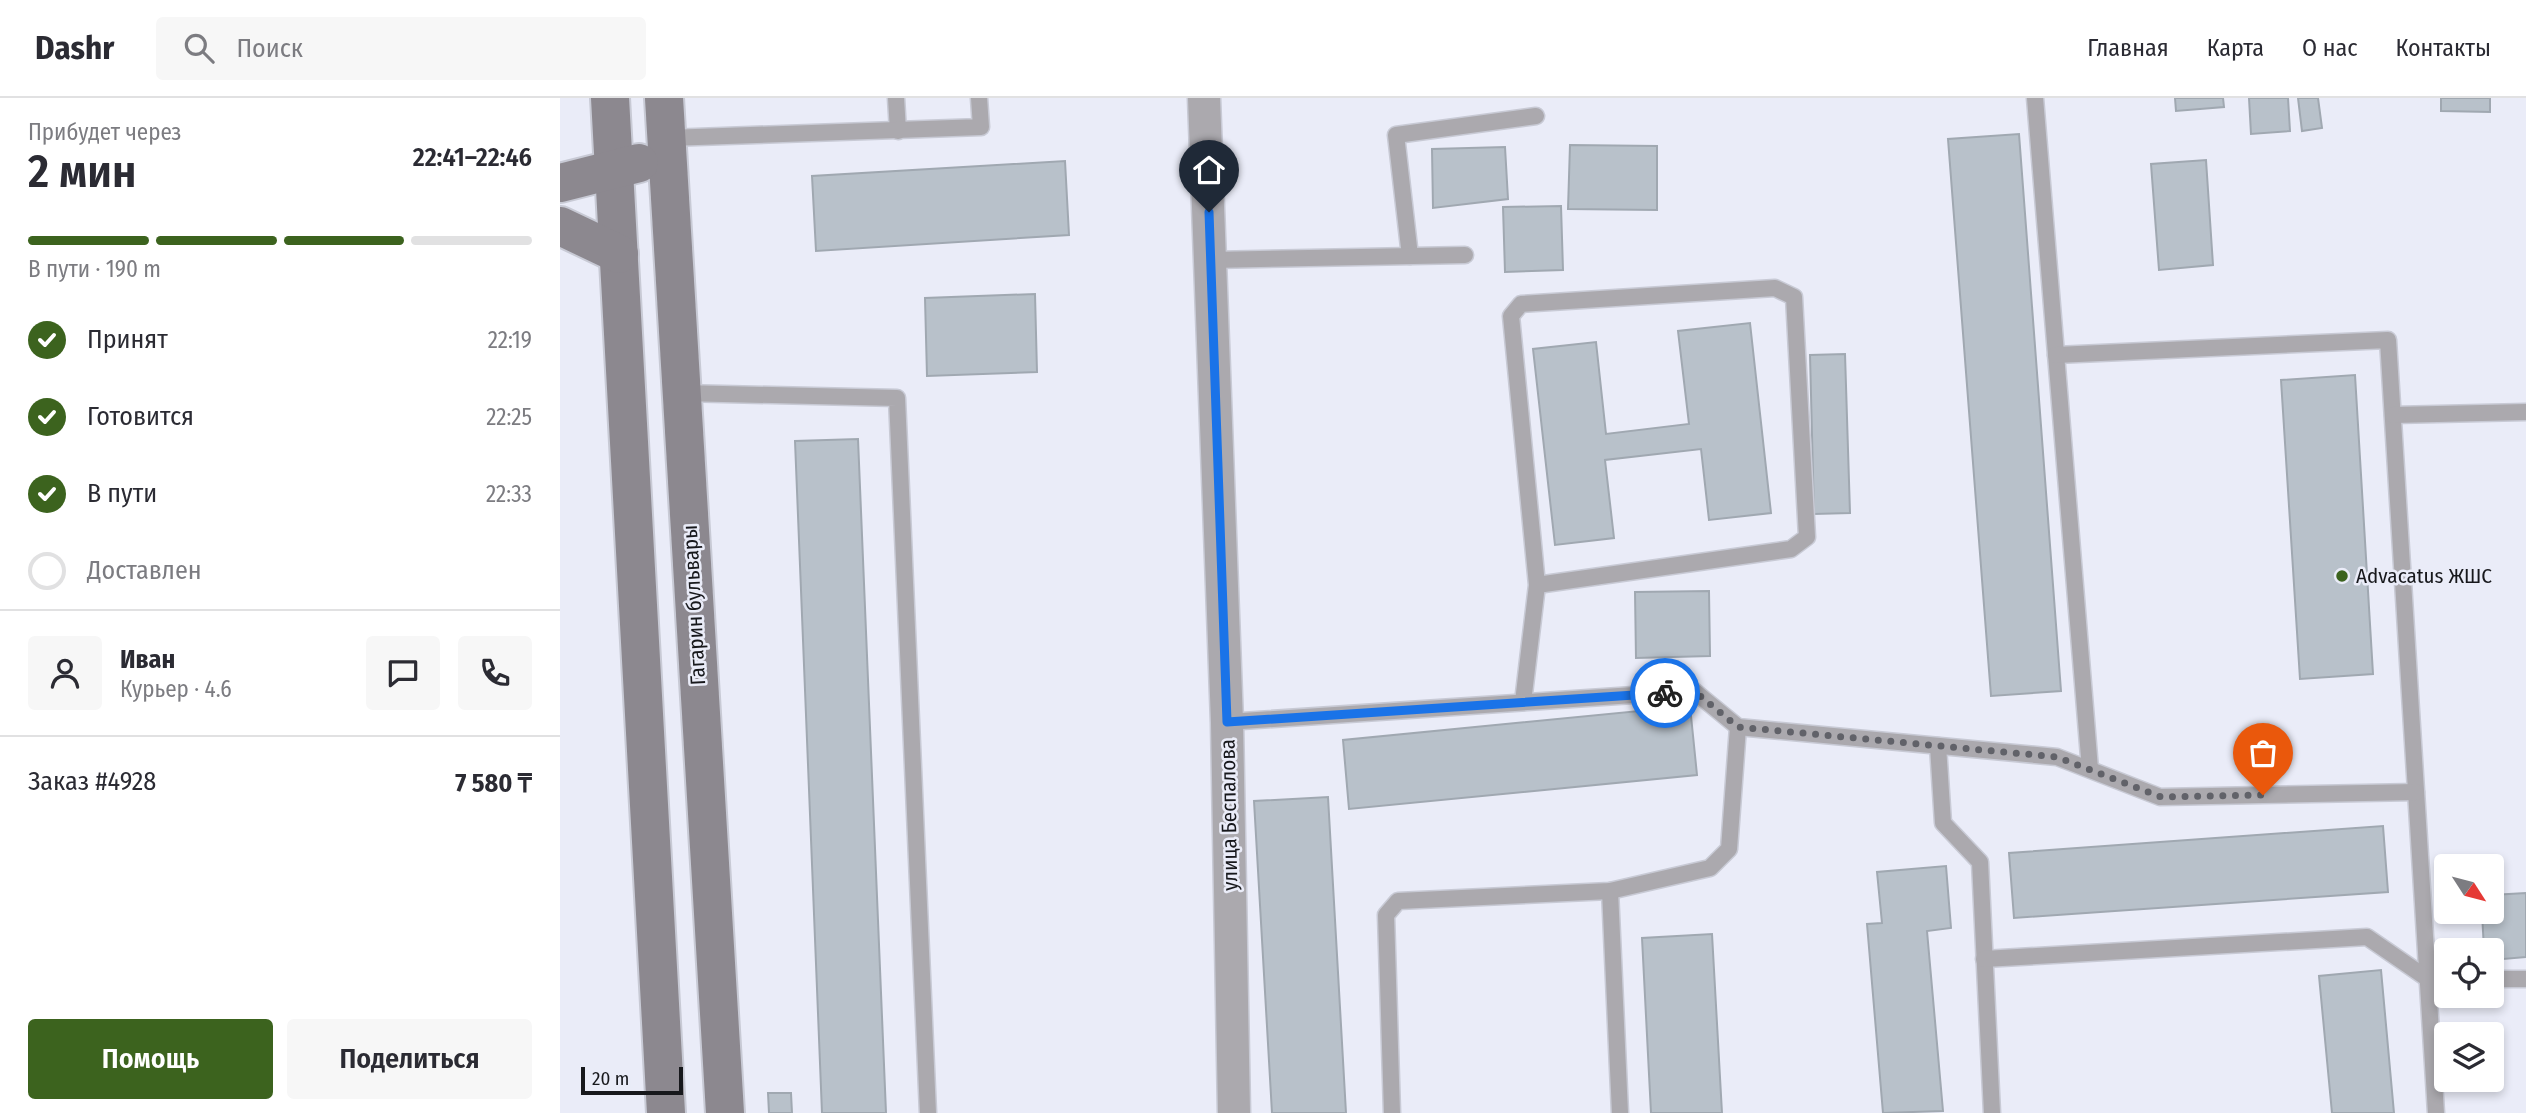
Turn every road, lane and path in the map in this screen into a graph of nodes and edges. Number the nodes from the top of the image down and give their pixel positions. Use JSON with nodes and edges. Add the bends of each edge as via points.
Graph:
{"nodes":[{"id":1,"x":610,"y":98,"type":"edge"},
{"id":2,"x":664,"y":98,"type":"edge"},
{"id":3,"x":897,"y":98,"type":"edge"},
{"id":4,"x":979,"y":98,"type":"edge"},
{"id":5,"x":1204,"y":98,"type":"edge"},
{"id":6,"x":2035,"y":98,"type":"edge"},
{"id":7,"x":1536,"y":116,"type":"dead end"},
{"id":8,"x":898,"y":131,"type":"junction"},
{"id":9,"x":668,"y":148,"type":"junction"},
{"id":10,"x":614,"y":168,"type":"junction"},
{"id":11,"x":560,"y":183,"type":"edge"},
{"id":12,"x":560,"y":226,"type":"edge"},
{"id":13,"x":619,"y":254,"type":"junction"},
{"id":14,"x":1410,"y":256,"type":"junction"},
{"id":15,"x":1465,"y":256,"type":"dead end"},
{"id":16,"x":1211,"y":260,"type":"junction"},
{"id":17,"x":2056,"y":355,"type":"junction"},
{"id":18,"x":682,"y":393,"type":"junction"},
{"id":19,"x":2526,"y":412,"type":"edge"},
{"id":20,"x":2393,"y":415,"type":"junction"},
{"id":21,"x":1537,"y":585,"type":"junction"},
{"id":22,"x":1523,"y":702,"type":"junction"},
{"id":23,"x":1227,"y":722,"type":"junction"},
{"id":24,"x":1738,"y":727,"type":"junction"},
{"id":25,"x":1938,"y":746,"type":"junction"},
{"id":26,"x":2090,"y":769,"type":"junction"},
{"id":27,"x":2416,"y":792,"type":"junction"},
{"id":28,"x":1610,"y":891,"type":"junction"},
{"id":29,"x":1984,"y":959,"type":"junction"},
{"id":30,"x":2428,"y":979,"type":"junction"},
{"id":31,"x":2434,"y":979,"type":"edge"},
{"id":32,"x":2504,"y":979,"type":"edge"},
{"id":33,"x":2526,"y":979,"type":"edge"},
{"id":34,"x":666,"y":1113,"type":"edge"},
{"id":35,"x":724,"y":1113,"type":"edge"},
{"id":36,"x":928,"y":1113,"type":"edge"},
{"id":37,"x":1234,"y":1113,"type":"edge"},
{"id":38,"x":1392,"y":1113,"type":"edge"},
{"id":39,"x":1620,"y":1113,"type":"edge"},
{"id":40,"x":1992,"y":1113,"type":"edge"},
{"id":41,"x":2436,"y":1113,"type":"edge"}],
"edges":[{"from":1,"to":10,"type":"main road"},
{"from":2,"to":9,"type":"main road","name":"Гагарин бульвары"},
{"from":3,"to":8,"type":"lane"},
{"from":4,"to":8,"type":"lane","via":[[981,127]]},
{"from":5,"to":16,"type":"street","name":"улица Беспалова"},
{"from":6,"to":17,"type":"lane"},
{"from":7,"to":14,"type":"lane","via":[[1396,135]]},
{"from":8,"to":9,"type":"lane"},
{"from":9,"to":10,"type":"main road"},
{"from":9,"to":18,"type":"main road","name":"Гагарин бульвары"},
{"from":10,"to":11,"type":"main road"},
{"from":10,"to":13,"type":"main road"},
{"from":12,"to":13,"type":"main road"},
{"from":13,"to":34,"type":"main road"},
{"from":14,"to":15,"type":"lane"},
{"from":14,"to":16,"type":"lane"},
{"from":16,"to":23,"type":"street","name":"улица Беспалова"},
{"from":17,"to":20,"type":"lane","via":[[2388,340]]},
{"from":17,"to":26,"type":"lane"},
{"from":18,"to":35,"type":"main road","name":"Гагарин бульвары"},
{"from":18,"to":36,"type":"lane","via":[[897,398]]},
{"from":19,"to":20,"type":"lane"},
{"from":20,"to":27,"type":"lane"},
{"from":21,"to":21,"type":"lane","via":[[1791,549],[1807,537],[1794,298],[1775,288],[1521,304],[1511,316]]},
{"from":21,"to":22,"type":"lane"},
{"from":22,"to":23,"type":"lane"},
{"from":22,"to":24,"type":"lane","via":[[1694,691]]},
{"from":23,"to":37,"type":"street","name":"улица Беспалова"},
{"from":24,"to":25,"type":"lane"},
{"from":24,"to":28,"type":"lane","via":[[1729,849],[1710,868]]},
{"from":25,"to":26,"type":"lane","via":[[2057,757]]},
{"from":25,"to":29,"type":"lane","via":[[1943,823],[1980,862]]},
{"from":26,"to":27,"type":"lane","via":[[2161,797]]},
{"from":27,"to":30,"type":"lane"},
{"from":28,"to":38,"type":"lane","via":[[1398,901],[1386,915]]},
{"from":28,"to":39,"type":"lane"},
{"from":29,"to":30,"type":"lane","via":[[2367,937]]},
{"from":29,"to":40,"type":"lane"},
{"from":30,"to":31,"type":"lane"},
{"from":30,"to":41,"type":"lane"},
{"from":32,"to":33,"type":"lane"}]}
